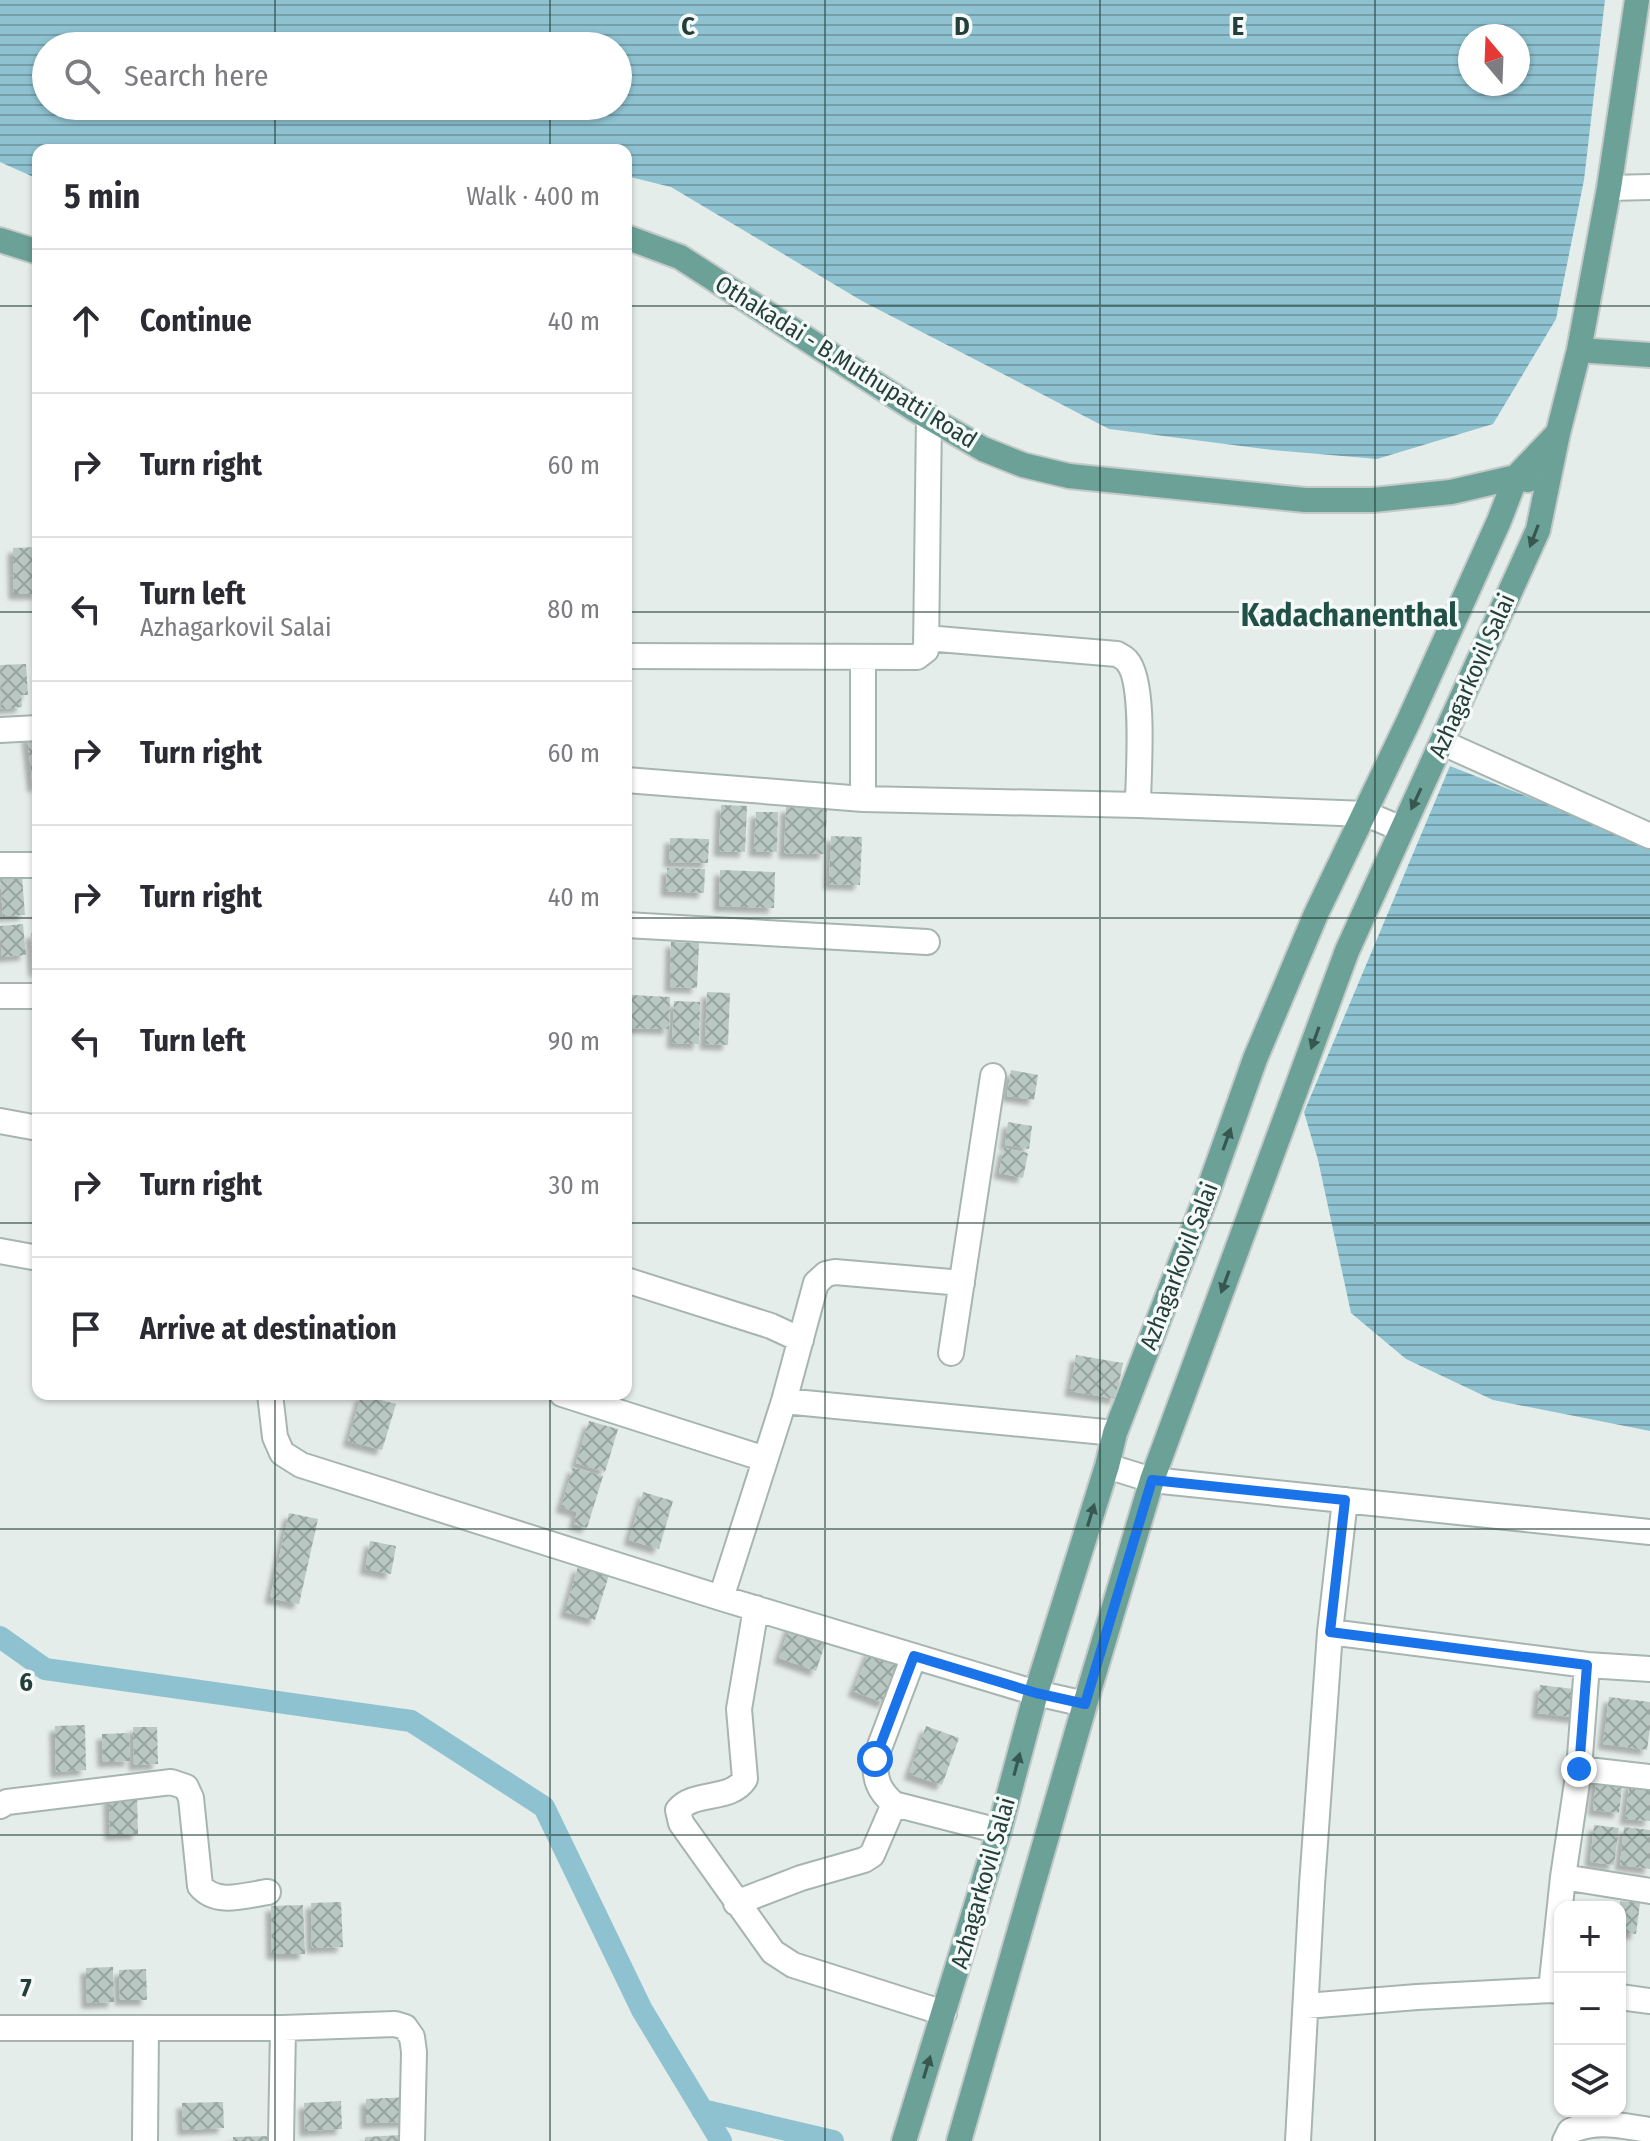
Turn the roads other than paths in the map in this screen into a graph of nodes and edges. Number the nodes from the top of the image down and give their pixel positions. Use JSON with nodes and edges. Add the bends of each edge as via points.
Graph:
{"nodes":[{"id":1,"x":1637,"y":0,"type":"edge"},
{"id":2,"x":1650,"y":187,"type":"edge"},
{"id":3,"x":1609,"y":188,"type":"junction"},
{"id":4,"x":632,"y":239,"type":"edge"},
{"id":5,"x":0,"y":240,"type":"edge"},
{"id":6,"x":32,"y":250,"type":"edge"},
{"id":7,"x":1579,"y":350,"type":"junction"},
{"id":8,"x":1650,"y":355,"type":"edge"},
{"id":9,"x":929,"y":417,"type":"junction"},
{"id":10,"x":1558,"y":433,"type":"junction"},
{"id":11,"x":1516,"y":477,"type":"junction"},
{"id":12,"x":1547,"y":485,"type":"junction"},
{"id":13,"x":926,"y":638,"type":"junction"},
{"id":14,"x":632,"y":656,"type":"edge"},
{"id":15,"x":863,"y":658,"type":"junction"},
{"id":16,"x":32,"y":728,"type":"edge"},
{"id":17,"x":0,"y":730,"type":"edge"},
{"id":18,"x":1443,"y":743,"type":"junction"},
{"id":19,"x":632,"y":780,"type":"edge"},
{"id":20,"x":863,"y":799,"type":"junction"},
{"id":21,"x":1138,"y":805,"type":"junction"},
{"id":22,"x":1366,"y":814,"type":"junction"},
{"id":23,"x":1402,"y":829,"type":"junction"},
{"id":24,"x":1650,"y":836,"type":"edge"},
{"id":25,"x":0,"y":865,"type":"edge"},
{"id":26,"x":32,"y":865,"type":"edge"},
{"id":27,"x":632,"y":925,"type":"edge"},
{"id":28,"x":927,"y":942,"type":"dead end"},
{"id":29,"x":0,"y":996,"type":"edge"},
{"id":30,"x":32,"y":996,"type":"edge"},
{"id":31,"x":993,"y":1076,"type":"dead end"},
{"id":32,"x":0,"y":1121,"type":"edge"},
{"id":33,"x":32,"y":1127,"type":"edge"},
{"id":34,"x":0,"y":1251,"type":"edge"},
{"id":35,"x":32,"y":1257,"type":"edge"},
{"id":36,"x":632,"y":1282,"type":"edge"},
{"id":37,"x":962,"y":1283,"type":"junction"},
{"id":38,"x":801,"y":1340,"type":"junction"},
{"id":39,"x":951,"y":1353,"type":"dead end"},
{"id":40,"x":271,"y":1400,"type":"edge"},
{"id":41,"x":581,"y":1400,"type":"edge"},
{"id":42,"x":784,"y":1401,"type":"junction"},
{"id":43,"x":1115,"y":1433,"type":"junction"},
{"id":44,"x":765,"y":1459,"type":"junction"},
{"id":45,"x":1107,"y":1466,"type":"junction"},
{"id":46,"x":1152,"y":1480,"type":"junction"},
{"id":47,"x":1345,"y":1500,"type":"junction"},
{"id":48,"x":1650,"y":1532,"type":"edge"},
{"id":49,"x":721,"y":1598,"type":"junction"},
{"id":50,"x":756,"y":1608,"type":"junction"},
{"id":51,"x":1330,"y":1632,"type":"junction"},
{"id":52,"x":914,"y":1656,"type":"junction"},
{"id":53,"x":1587,"y":1665,"type":"junction"},
{"id":54,"x":1650,"y":1669,"type":"edge"},
{"id":55,"x":1036,"y":1693,"type":"junction"},
{"id":56,"x":1085,"y":1704,"type":"junction"},
{"id":57,"x":1579,"y":1769,"type":"junction"},
{"id":58,"x":1650,"y":1777,"type":"edge"},
{"id":59,"x":894,"y":1804,"type":"junction"},
{"id":60,"x":0,"y":1806,"type":"edge"},
{"id":61,"x":999,"y":1831,"type":"junction"},
{"id":62,"x":1563,"y":1877,"type":"junction"},
{"id":63,"x":1650,"y":1891,"type":"edge"},
{"id":64,"x":268,"y":1892,"type":"dead end"},
{"id":65,"x":736,"y":1903,"type":"junction"},
{"id":66,"x":1557,"y":1973,"type":"edge"},
{"id":67,"x":1554,"y":1990,"type":"edge"},
{"id":68,"x":1626,"y":1998,"type":"edge"},
{"id":69,"x":1650,"y":2001,"type":"edge"},
{"id":70,"x":1306,"y":2006,"type":"junction"},
{"id":71,"x":944,"y":2013,"type":"junction"},
{"id":72,"x":0,"y":2028,"type":"edge"},
{"id":73,"x":146,"y":2028,"type":"junction"},
{"id":74,"x":283,"y":2028,"type":"junction"},
{"id":75,"x":1650,"y":2130,"type":"edge"},
{"id":76,"x":145,"y":2141,"type":"edge"},
{"id":77,"x":281,"y":2141,"type":"edge"},
{"id":78,"x":412,"y":2141,"type":"edge"},
{"id":79,"x":904,"y":2141,"type":"edge"},
{"id":80,"x":959,"y":2141,"type":"edge"},
{"id":81,"x":1298,"y":2141,"type":"edge"},
{"id":82,"x":1565,"y":2141,"type":"edge"}],
"edges":[{"from":1,"to":3,"type":"main road","name":"Azhagarkovil Salai"},
{"from":2,"to":3,"type":"street"},
{"from":3,"to":7,"type":"main road","name":"Azhagarkovil Salai"},
{"from":4,"to":9,"type":"main road","name":"Othakadai - B.Muthupatti Road","via":[[680,257]]},
{"from":5,"to":6,"type":"main road"},
{"from":7,"to":8,"type":"main road"},
{"from":7,"to":10,"type":"main road","name":"Azhagarkovil Salai"},
{"from":9,"to":11,"type":"main road","name":"Othakadai - B.Muthupatti Road","via":[[1023,465],[1139,484],[1305,500],[1373,500],[1451,492]]},
{"from":9,"to":13,"type":"street"},
{"from":10,"to":11,"type":"main road","name":"Azhagarkovil Salai"},
{"from":10,"to":12,"type":"main road","name":"Azhagarkovil Salai"},
{"from":11,"to":12,"type":"main road","name":"Othakadai - B.Muthupatti Road"},
{"from":11,"to":22,"type":"main road","name":"Azhagarkovil Salai"},
{"from":12,"to":18,"type":"main road","name":"Azhagarkovil Salai","one_way":true,"via":[[1538,530]]},
{"from":13,"to":15,"type":"street","via":[[926,650],[917,657]]},
{"from":13,"to":21,"type":"street","via":[[1117,654],[1128,661],[1139,702]]},
{"from":14,"to":15,"type":"street"},
{"from":15,"to":20,"type":"street"},
{"from":16,"to":17,"type":"street"},
{"from":18,"to":23,"type":"main road","name":"Azhagarkovil Salai","one_way":true},
{"from":18,"to":24,"type":"street"},
{"from":19,"to":20,"type":"street"},
{"from":20,"to":21,"type":"street"},
{"from":21,"to":22,"type":"street"},
{"from":22,"to":23,"type":"street"},
{"from":43,"to":22,"type":"main road","name":"Azhagarkovil Salai","one_way":true,"via":[[1255,1059],[1316,914]]},
{"from":23,"to":46,"type":"main road","name":"Azhagarkovil Salai","one_way":true,"via":[[1347,951]]},
{"from":25,"to":26,"type":"street"},
{"from":27,"to":28,"type":"street"},
{"from":29,"to":30,"type":"street"},
{"from":31,"to":37,"type":"street"},
{"from":32,"to":33,"type":"street"},
{"from":34,"to":35,"type":"street"},
{"from":36,"to":38,"type":"street"},
{"from":37,"to":38,"type":"street","via":[[826,1274],[816,1283]]},
{"from":37,"to":39,"type":"street"},
{"from":38,"to":42,"type":"street"},
{"from":40,"to":49,"type":"street","via":[[282,1453],[301,1465]]},
{"from":41,"to":44,"type":"street"},
{"from":42,"to":43,"type":"street"},
{"from":42,"to":44,"type":"street"},
{"from":43,"to":45,"type":"main road","name":"Azhagarkovil Salai"},
{"from":44,"to":49,"type":"street"},
{"from":45,"to":46,"type":"street"},
{"from":55,"to":45,"type":"main road","name":"Azhagarkovil Salai","one_way":true},
{"from":46,"to":47,"type":"street"},
{"from":46,"to":56,"type":"main road","name":"Azhagarkovil Salai"},
{"from":47,"to":48,"type":"street"},
{"from":47,"to":51,"type":"street"},
{"from":49,"to":50,"type":"street"},
{"from":50,"to":52,"type":"street"},
{"from":50,"to":65,"type":"street","via":[[739,1709],[745,1779],[734,1790],[695,1798],[678,1810],[681,1823]]},
{"from":51,"to":53,"type":"street"},
{"from":51,"to":70,"type":"street"},
{"from":52,"to":55,"type":"street"},
{"from":52,"to":59,"type":"street","via":[[875,1759],[881,1793]]},
{"from":53,"to":54,"type":"street"},
{"from":53,"to":57,"type":"street"},
{"from":55,"to":56,"type":"street"},
{"from":61,"to":55,"type":"main road","name":"Azhagarkovil Salai","one_way":true},
{"from":56,"to":80,"type":"main road","name":"Azhagarkovil Salai"},
{"from":57,"to":58,"type":"street"},
{"from":57,"to":62,"type":"street"},
{"from":59,"to":61,"type":"street"},
{"from":59,"to":65,"type":"street","via":[[872,1855]]},
{"from":60,"to":64,"type":"street","via":[[179,1784],[191,1798],[200,1886],[219,1899]]},
{"from":61,"to":71,"type":"main road","name":"Azhagarkovil Salai"},
{"from":62,"to":63,"type":"street"},
{"from":62,"to":66,"type":"street"},
{"from":65,"to":71,"type":"street","via":[[773,1952],[793,1965]]},
{"from":67,"to":70,"type":"street"},
{"from":68,"to":69,"type":"street"},
{"from":70,"to":81,"type":"street"},
{"from":79,"to":71,"type":"main road","name":"Azhagarkovil Salai","one_way":true},
{"from":72,"to":73,"type":"street"},
{"from":73,"to":74,"type":"street"},
{"from":73,"to":76,"type":"street"},
{"from":74,"to":77,"type":"street"},
{"from":74,"to":78,"type":"street","via":[[405,2027],[414,2052]]},
{"from":75,"to":82,"type":"street","via":[[1597,2123],[1570,2131]]}]}
